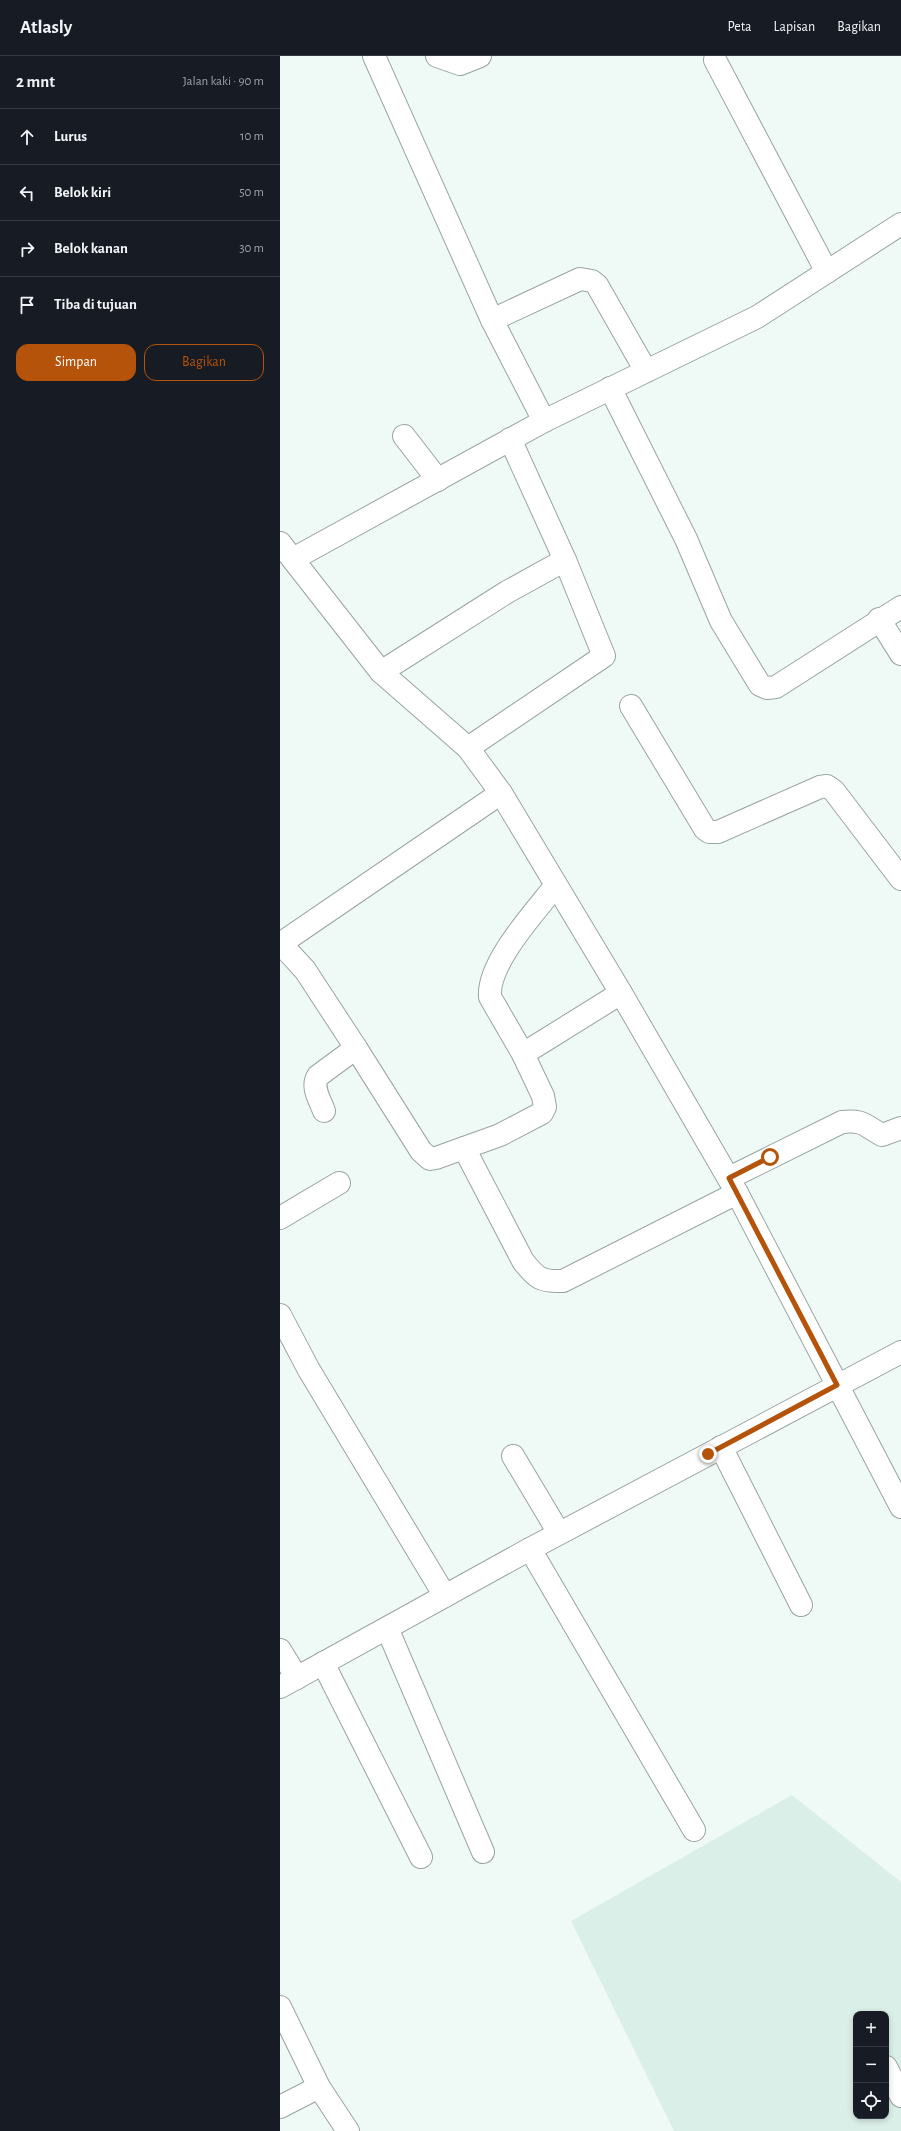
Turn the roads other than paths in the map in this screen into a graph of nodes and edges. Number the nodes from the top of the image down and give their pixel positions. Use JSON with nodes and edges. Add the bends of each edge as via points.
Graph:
{"nodes":[{"id":1,"x":374,"y":56,"type":"edge"},
{"id":2,"x":437,"y":56,"type":"edge"},
{"id":3,"x":480,"y":56,"type":"edge"},
{"id":4,"x":717,"y":57,"type":"edge"},
{"id":5,"x":901,"y":224,"type":"edge"},
{"id":6,"x":828,"y":272,"type":"junction"},
{"id":7,"x":492,"y":320,"type":"junction"},
{"id":8,"x":646,"y":371,"type":"junction"},
{"id":9,"x":610,"y":388,"type":"junction"},
{"id":10,"x":544,"y":421,"type":"junction"},
{"id":11,"x":404,"y":436,"type":"dead end"},
{"id":12,"x":510,"y":440,"type":"junction"},
{"id":13,"x":438,"y":480,"type":"junction"},
{"id":14,"x":287,"y":551,"type":"edge"},
{"id":15,"x":565,"y":560,"type":"junction"},
{"id":16,"x":901,"y":607,"type":"edge"},
{"id":17,"x":879,"y":619,"type":"junction"},
{"id":18,"x":901,"y":654,"type":"edge"},
{"id":19,"x":381,"y":672,"type":"junction"},
{"id":20,"x":631,"y":706,"type":"dead end"},
{"id":21,"x":468,"y":748,"type":"junction"},
{"id":22,"x":501,"y":793,"type":"junction"},
{"id":23,"x":901,"y":878,"type":"edge"},
{"id":24,"x":556,"y":885,"type":"junction"},
{"id":25,"x":281,"y":944,"type":"edge"},
{"id":26,"x":621,"y":993,"type":"junction"},
{"id":27,"x":356,"y":1048,"type":"junction"},
{"id":28,"x":523,"y":1054,"type":"junction"},
{"id":29,"x":324,"y":1111,"type":"dead end"},
{"id":30,"x":901,"y":1128,"type":"edge"},
{"id":31,"x":464,"y":1148,"type":"junction"},
{"id":32,"x":339,"y":1182,"type":"dead end"},
{"id":33,"x":733,"y":1186,"type":"junction"},
{"id":34,"x":280,"y":1218,"type":"edge"},
{"id":35,"x":280,"y":1315,"type":"edge"},
{"id":36,"x":901,"y":1352,"type":"edge"},
{"id":37,"x":837,"y":1385,"type":"junction"},
{"id":38,"x":721,"y":1447,"type":"junction"},
{"id":39,"x":513,"y":1456,"type":"dead end"},
{"id":40,"x":901,"y":1507,"type":"edge"},
{"id":41,"x":559,"y":1533,"type":"junction"},
{"id":42,"x":530,"y":1549,"type":"junction"},
{"id":43,"x":445,"y":1596,"type":"junction"},
{"id":44,"x":800,"y":1605,"type":"dead end"},
{"id":45,"x":387,"y":1628,"type":"junction"},
{"id":46,"x":280,"y":1650,"type":"edge"},
{"id":47,"x":323,"y":1663,"type":"junction"},
{"id":48,"x":289,"y":1683,"type":"edge"},
{"id":49,"x":694,"y":1830,"type":"dead end"},
{"id":50,"x":483,"y":1852,"type":"dead end"},
{"id":51,"x":422,"y":1857,"type":"dead end"},
{"id":52,"x":280,"y":2007,"type":"edge"},
{"id":53,"x":889,"y":2073,"type":"edge"},
{"id":54,"x":319,"y":2087,"type":"junction"},
{"id":55,"x":901,"y":2096,"type":"edge"},
{"id":56,"x":280,"y":2106,"type":"edge"},
{"id":57,"x":348,"y":2131,"type":"edge"}],
"edges":[{"from":1,"to":7,"type":"street"},
{"from":2,"to":3,"type":"street","via":[[460,64]]},
{"from":4,"to":6,"type":"street"},
{"from":5,"to":6,"type":"street"},
{"from":6,"to":8,"type":"street","via":[[757,317]]},
{"from":7,"to":8,"type":"street","via":[[580,280],[592,281],[597,285]]},
{"from":7,"to":10,"type":"street"},
{"from":8,"to":9,"type":"street"},
{"from":9,"to":10,"type":"street"},
{"from":9,"to":17,"type":"street","via":[[686,539],[721,622],[760,685],[767,688],[776,687]]},
{"from":10,"to":12,"type":"street"},
{"from":11,"to":13,"type":"street"},
{"from":12,"to":13,"type":"street"},
{"from":12,"to":15,"type":"street"},
{"from":13,"to":14,"type":"street"},
{"from":14,"to":19,"type":"street"},
{"from":15,"to":19,"type":"street","via":[[507,592]]},
{"from":15,"to":21,"type":"street","via":[[604,656]]},
{"from":16,"to":17,"type":"street"},
{"from":17,"to":18,"type":"street"},
{"from":19,"to":21,"type":"street"},
{"from":20,"to":23,"type":"street","via":[[702,825],[709,832],[718,832],[827,786],[834,791]]},
{"from":21,"to":22,"type":"street"},
{"from":22,"to":24,"type":"street"},
{"from":22,"to":25,"type":"street"},
{"from":24,"to":26,"type":"street"},
{"from":24,"to":28,"type":"street","via":[[517,934],[491,982],[490,997]]},
{"from":25,"to":27,"type":"street","via":[[305,970]]},
{"from":26,"to":28,"type":"street"},
{"from":26,"to":33,"type":"street"},
{"from":27,"to":29,"type":"street","via":[[318,1076],[315,1081]]},
{"from":27,"to":31,"type":"street","via":[[424,1155],[430,1159],[436,1158]]},
{"from":28,"to":31,"type":"street","via":[[542,1096],[544,1110],[500,1135]]},
{"from":30,"to":33,"type":"street","via":[[882,1134],[867,1124],[857,1121],[842,1122]]},
{"from":31,"to":33,"type":"street","via":[[523,1261],[534,1275],[547,1282],[563,1282]]},
{"from":32,"to":34,"type":"street"},
{"from":33,"to":37,"type":"street"},
{"from":35,"to":43,"type":"street","via":[[308,1370]]},
{"from":36,"to":37,"type":"street"},
{"from":37,"to":38,"type":"street"},
{"from":37,"to":40,"type":"street"},
{"from":38,"to":41,"type":"street"},
{"from":38,"to":44,"type":"street"},
{"from":39,"to":41,"type":"street"},
{"from":41,"to":42,"type":"street"},
{"from":42,"to":43,"type":"street"},
{"from":42,"to":49,"type":"street"},
{"from":43,"to":45,"type":"street"},
{"from":45,"to":47,"type":"street"},
{"from":45,"to":50,"type":"street"},
{"from":46,"to":48,"type":"street"},
{"from":47,"to":48,"type":"street"},
{"from":47,"to":51,"type":"street"},
{"from":52,"to":54,"type":"street"},
{"from":53,"to":55,"type":"street"},
{"from":54,"to":56,"type":"street"},
{"from":54,"to":57,"type":"street"}]}
